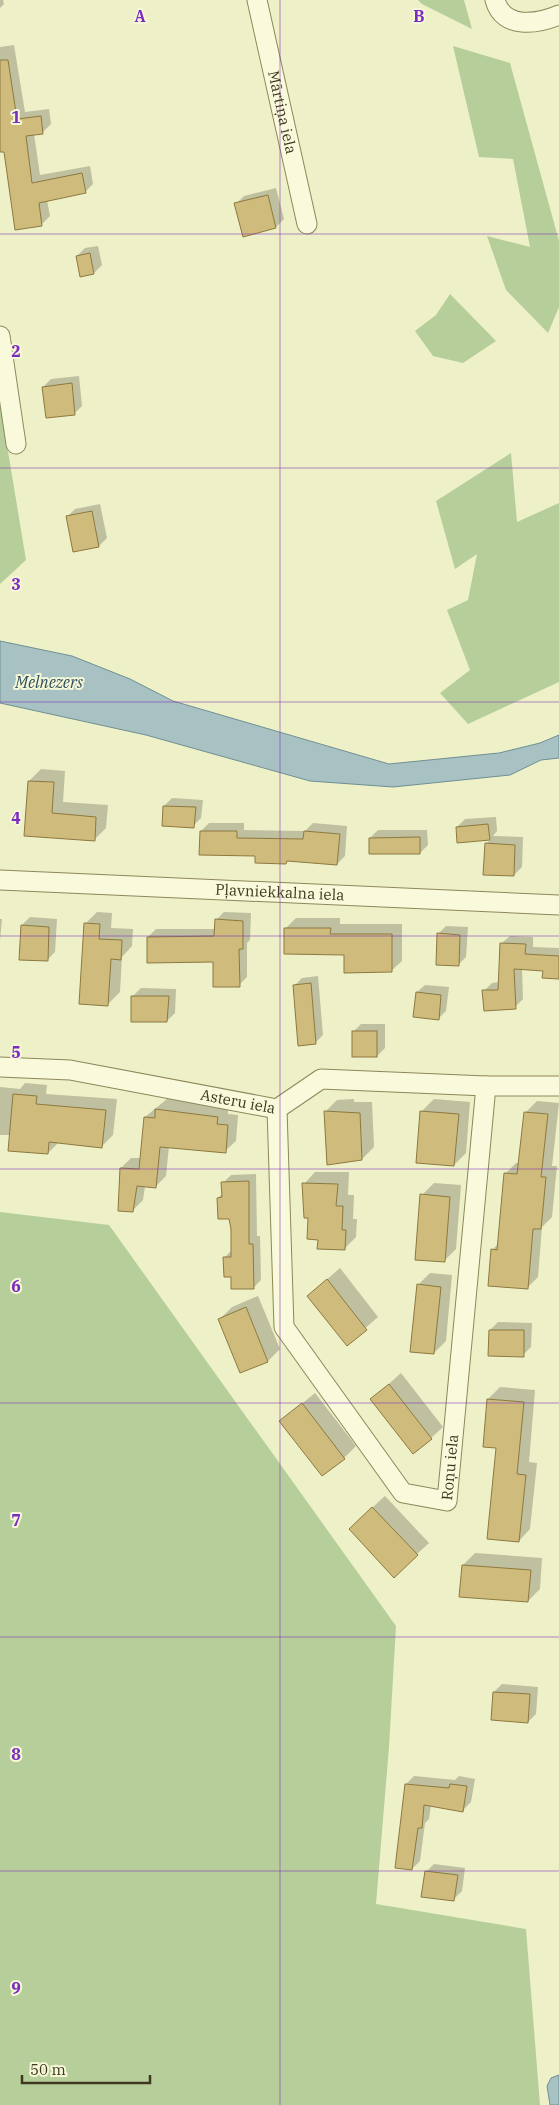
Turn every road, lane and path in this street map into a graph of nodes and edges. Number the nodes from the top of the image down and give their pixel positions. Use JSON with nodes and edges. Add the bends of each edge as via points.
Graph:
{"nodes":[{"id":1,"x":257,"y":0,"type":"edge"},
{"id":2,"x":495,"y":0,"type":"edge"},
{"id":3,"x":559,"y":15,"type":"edge"},
{"id":4,"x":307,"y":224,"type":"dead end"},
{"id":5,"x":0,"y":336,"type":"edge"},
{"id":6,"x":16,"y":444,"type":"dead end"},
{"id":7,"x":0,"y":880,"type":"edge"},
{"id":8,"x":559,"y":905,"type":"edge"},
{"id":9,"x":0,"y":1067,"type":"edge"},
{"id":10,"x":486,"y":1086,"type":"junction"},
{"id":11,"x":559,"y":1086,"type":"edge"},
{"id":12,"x":277,"y":1109,"type":"junction"}],
"edges":[{"from":1,"to":4,"type":"street","name":"Mārtiņa iela"},
{"from":2,"to":3,"type":"street","via":[[508,18],[522,24],[544,22]]},
{"from":5,"to":6,"type":"street"},
{"from":7,"to":8,"type":"street","name":"Pļavniekkalna iela"},
{"from":9,"to":12,"type":"street","name":"Asteru iela","via":[[70,1070]]},
{"from":10,"to":11,"type":"street","name":"Asteru iela"},
{"from":10,"to":12,"type":"street","name":"Asteru iela","via":[[321,1079]]},
{"from":10,"to":12,"type":"street","name":"Roņu iela","via":[[447,1501],[403,1493],[284,1327]]}]}
